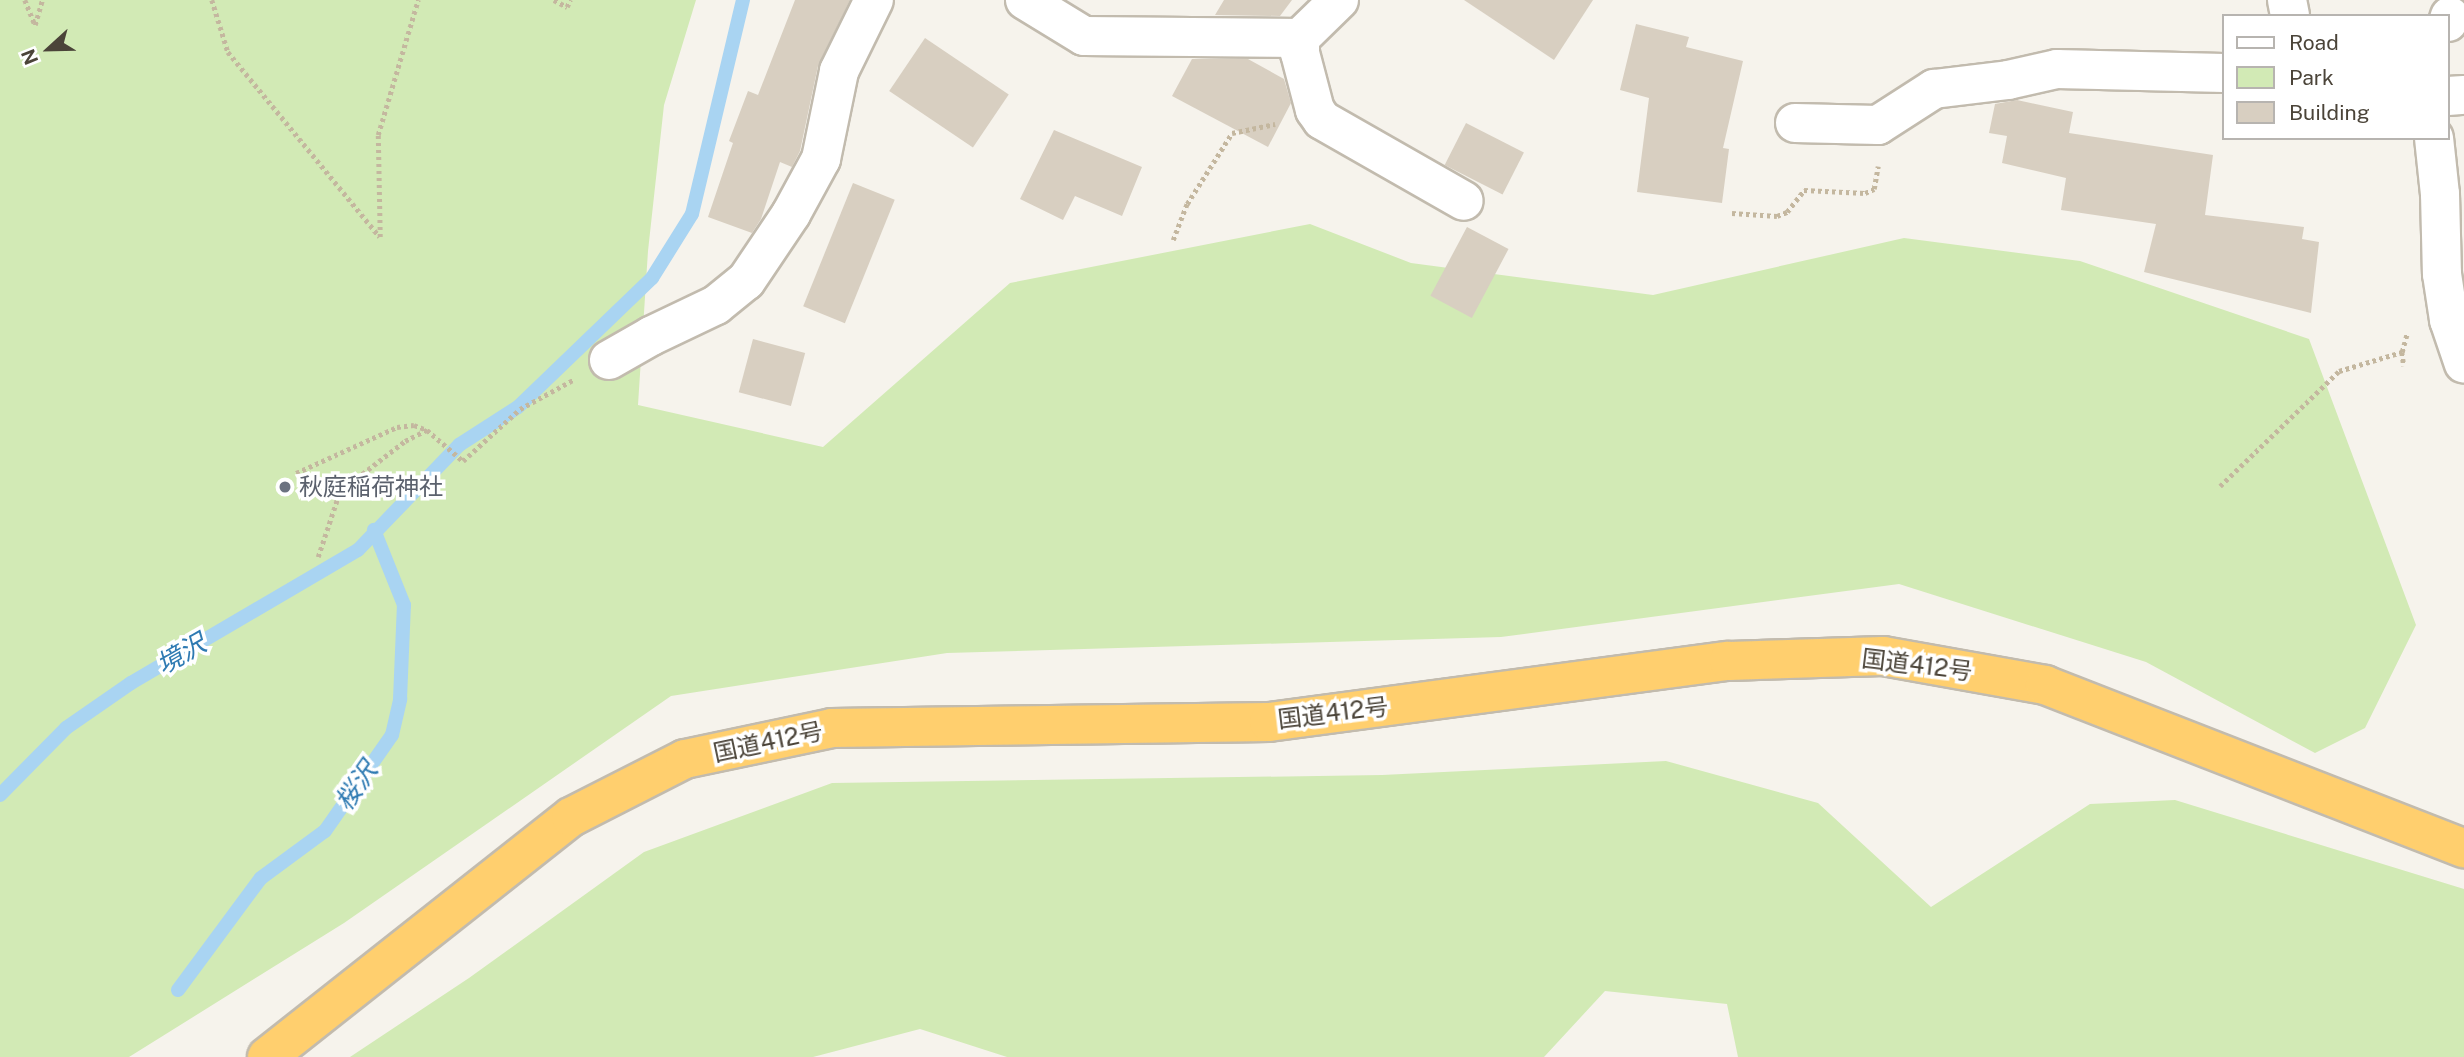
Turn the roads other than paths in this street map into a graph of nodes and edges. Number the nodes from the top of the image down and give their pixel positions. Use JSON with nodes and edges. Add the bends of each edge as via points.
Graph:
{"nodes":[{"id":1,"x":874,"y":0,"type":"edge"},
{"id":2,"x":1025,"y":0,"type":"edge"},
{"id":3,"x":1339,"y":0,"type":"edge"},
{"id":4,"x":1300,"y":38,"type":"junction"},
{"id":5,"x":2222,"y":73,"type":"edge"},
{"id":6,"x":1795,"y":123,"type":"dead end"},
{"id":7,"x":2434,"y":140,"type":"edge"},
{"id":8,"x":1464,"y":201,"type":"dead end"},
{"id":9,"x":609,"y":360,"type":"road end"},
{"id":10,"x":2464,"y":364,"type":"edge"},
{"id":11,"x":2464,"y":848,"type":"edge"},
{"id":12,"x":267,"y":1057,"type":"edge"}],
"edges":[{"from":1,"to":9,"type":"street","via":[[839,71],[821,159],[746,281],[716,305]]},
{"from":2,"to":4,"type":"street","via":[[1084,36]]},
{"from":3,"to":4,"type":"street"},
{"from":4,"to":8,"type":"street","via":[[1315,110],[1322,120]]},
{"from":5,"to":6,"type":"street","via":[[2057,69],[1934,89],[1878,125]]},
{"from":7,"to":10,"type":"street","via":[[2445,297]]},
{"from":11,"to":12,"type":"highway","name":"国道412号","via":[[2045,685],[1883,656],[1729,661],[1269,722],[832,728],[685,759],[571,817]]}]}
